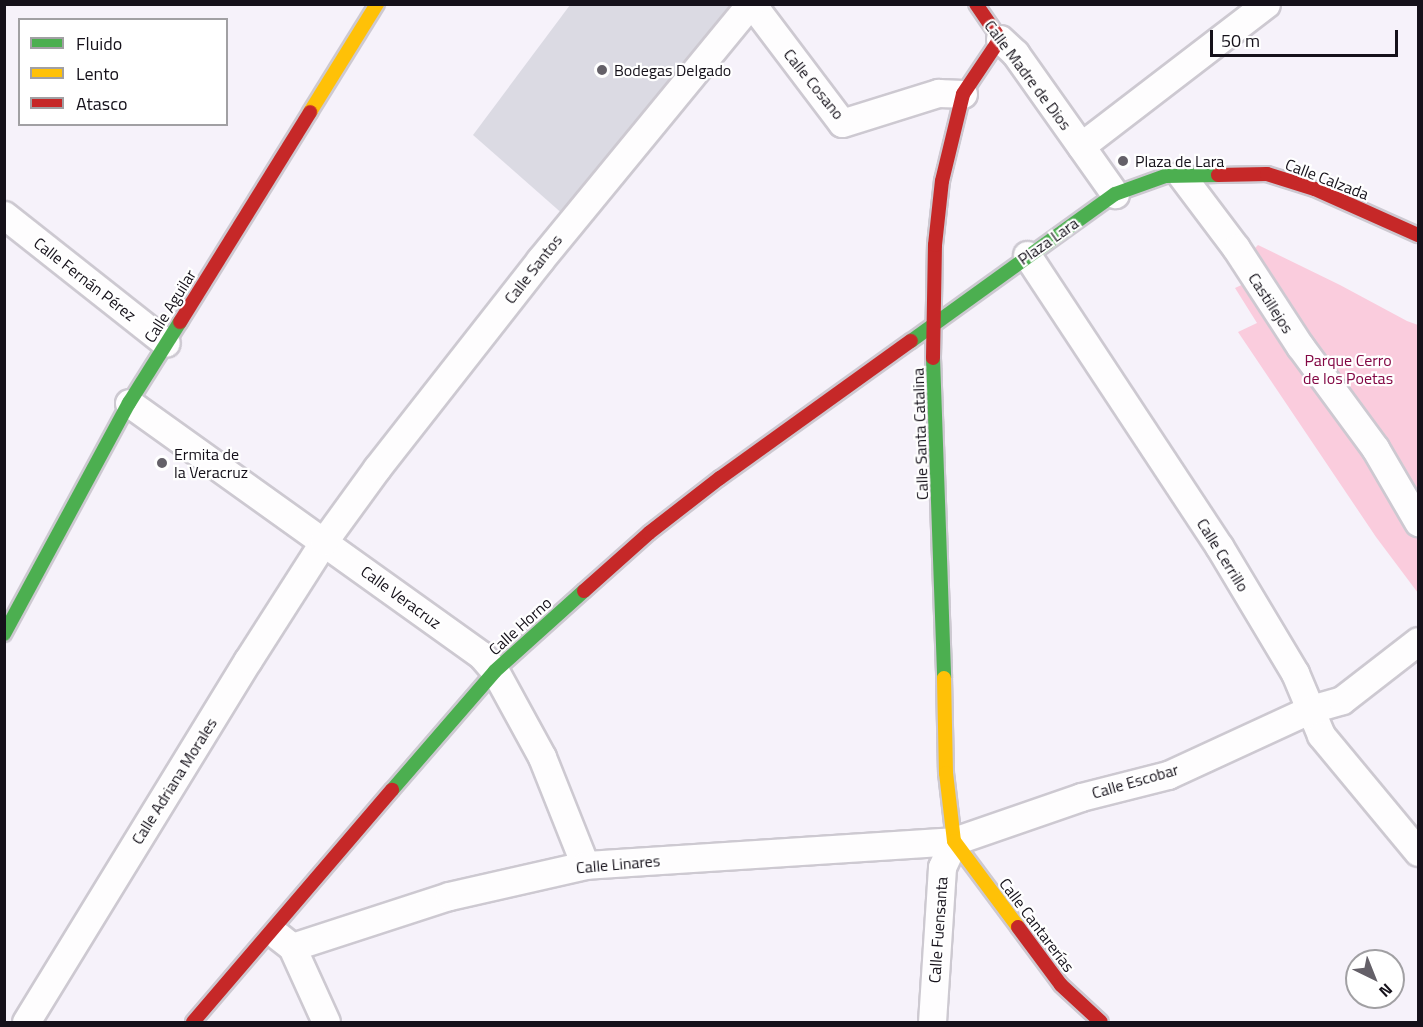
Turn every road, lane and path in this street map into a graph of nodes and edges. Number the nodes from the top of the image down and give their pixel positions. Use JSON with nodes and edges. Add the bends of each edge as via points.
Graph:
{"nodes":[{"id":1,"x":377,"y":4,"type":"edge"},
{"id":2,"x":751,"y":4,"type":"edge"},
{"id":3,"x":976,"y":4,"type":"edge"},
{"id":4,"x":1266,"y":4,"type":"edge"},
{"id":5,"x":1000,"y":39,"type":"junction"},
{"id":6,"x":963,"y":94,"type":"junction"},
{"id":7,"x":1081,"y":146,"type":"junction"},
{"id":8,"x":1181,"y":175,"type":"junction"},
{"id":9,"x":1115,"y":194,"type":"junction"},
{"id":10,"x":4,"y":215,"type":"edge"},
{"id":11,"x":1419,"y":235,"type":"edge"},
{"id":12,"x":1027,"y":255,"type":"junction"},
{"id":13,"x":934,"y":323,"type":"junction"},
{"id":14,"x":166,"y":343,"type":"junction"},
{"id":15,"x":129,"y":403,"type":"junction"},
{"id":16,"x":1419,"y":522,"type":"edge"},
{"id":17,"x":324,"y":541,"type":"junction"},
{"id":18,"x":4,"y":633,"type":"edge"},
{"id":19,"x":1419,"y":641,"type":"edge"},
{"id":20,"x":495,"y":670,"type":"junction"},
{"id":21,"x":1311,"y":709,"type":"junction"},
{"id":22,"x":954,"y":841,"type":"junction"},
{"id":23,"x":1419,"y":852,"type":"edge"},
{"id":24,"x":585,"y":865,"type":"junction"},
{"id":25,"x":283,"y":940,"type":"junction"},
{"id":26,"x":26,"y":1023,"type":"edge"},
{"id":27,"x":193,"y":1023,"type":"edge"},
{"id":28,"x":326,"y":1023,"type":"edge"},
{"id":29,"x":932,"y":1023,"type":"edge"},
{"id":30,"x":1101,"y":1023,"type":"edge"}],
"edges":[{"from":1,"to":14,"type":"street","name":"Calle Aguilar"},
{"from":2,"to":6,"type":"street","name":"Calle Cosano","via":[[842,123],[938,93]]},
{"from":2,"to":17,"type":"street","name":"Calle Santos","via":[[540,260]]},
{"from":3,"to":5,"type":"street","name":"Calle Madre de Dios"},
{"from":4,"to":7,"type":"street"},
{"from":5,"to":6,"type":"street","name":"Calle Santa Catalina"},
{"from":5,"to":7,"type":"street","name":"Calle Madre de Dios","via":[[1015,53]]},
{"from":6,"to":13,"type":"street","name":"Calle Santa Catalina","via":[[942,181],[935,245]]},
{"from":7,"to":9,"type":"street"},
{"from":8,"to":9,"type":"street","name":"Calle Calzada","via":[[1165,176]]},
{"from":8,"to":11,"type":"street","name":"Calle Calzada","via":[[1267,174],[1315,189]]},
{"from":8,"to":16,"type":"street","name":"Castillejos","via":[[1375,448]]},
{"from":9,"to":12,"type":"street","name":"Plaza Lara"},
{"from":10,"to":14,"type":"street","name":"Calle Fernán Pérez"},
{"from":12,"to":13,"type":"street","name":"Plaza Lara"},
{"from":12,"to":21,"type":"street","name":"Calle Cerrillo","via":[[1219,546],[1295,673]]},
{"from":13,"to":20,"type":"street","name":"Calle Horno","via":[[649,533]]},
{"from":13,"to":22,"type":"street","name":"Calle Santa Catalina","via":[[946,773]]},
{"from":14,"to":15,"type":"street","name":"Calle Aguilar"},
{"from":15,"to":17,"type":"street","name":"Calle Veracruz"},
{"from":15,"to":18,"type":"street","name":"Calle Aguilar"},
{"from":17,"to":20,"type":"street","name":"Calle Veracruz"},
{"from":17,"to":26,"type":"street","name":"Calle Adriana Morales"},
{"from":19,"to":21,"type":"street","name":"Calle Escobar","via":[[1342,700]]},
{"from":20,"to":24,"type":"street","name":"Calle Veracruz","via":[[542,756]]},
{"from":20,"to":25,"type":"street","name":"Calle Horno","via":[[314,879]]},
{"from":21,"to":22,"type":"street","name":"Calle Escobar","via":[[1168,775],[1081,797]]},
{"from":21,"to":23,"type":"street","name":"Calle Cerrillo","via":[[1321,735]]},
{"from":22,"to":24,"type":"street","name":"Calle Linares"},
{"from":22,"to":29,"type":"street","name":"Calle Fuensanta","via":[[942,867]]},
{"from":22,"to":30,"type":"street","name":"Calle Cantarerías","via":[[1061,985]]},
{"from":24,"to":25,"type":"street","name":"Calle Linares"},
{"from":25,"to":27,"type":"street","name":"Calle Horno"},
{"from":25,"to":28,"type":"street"}]}
